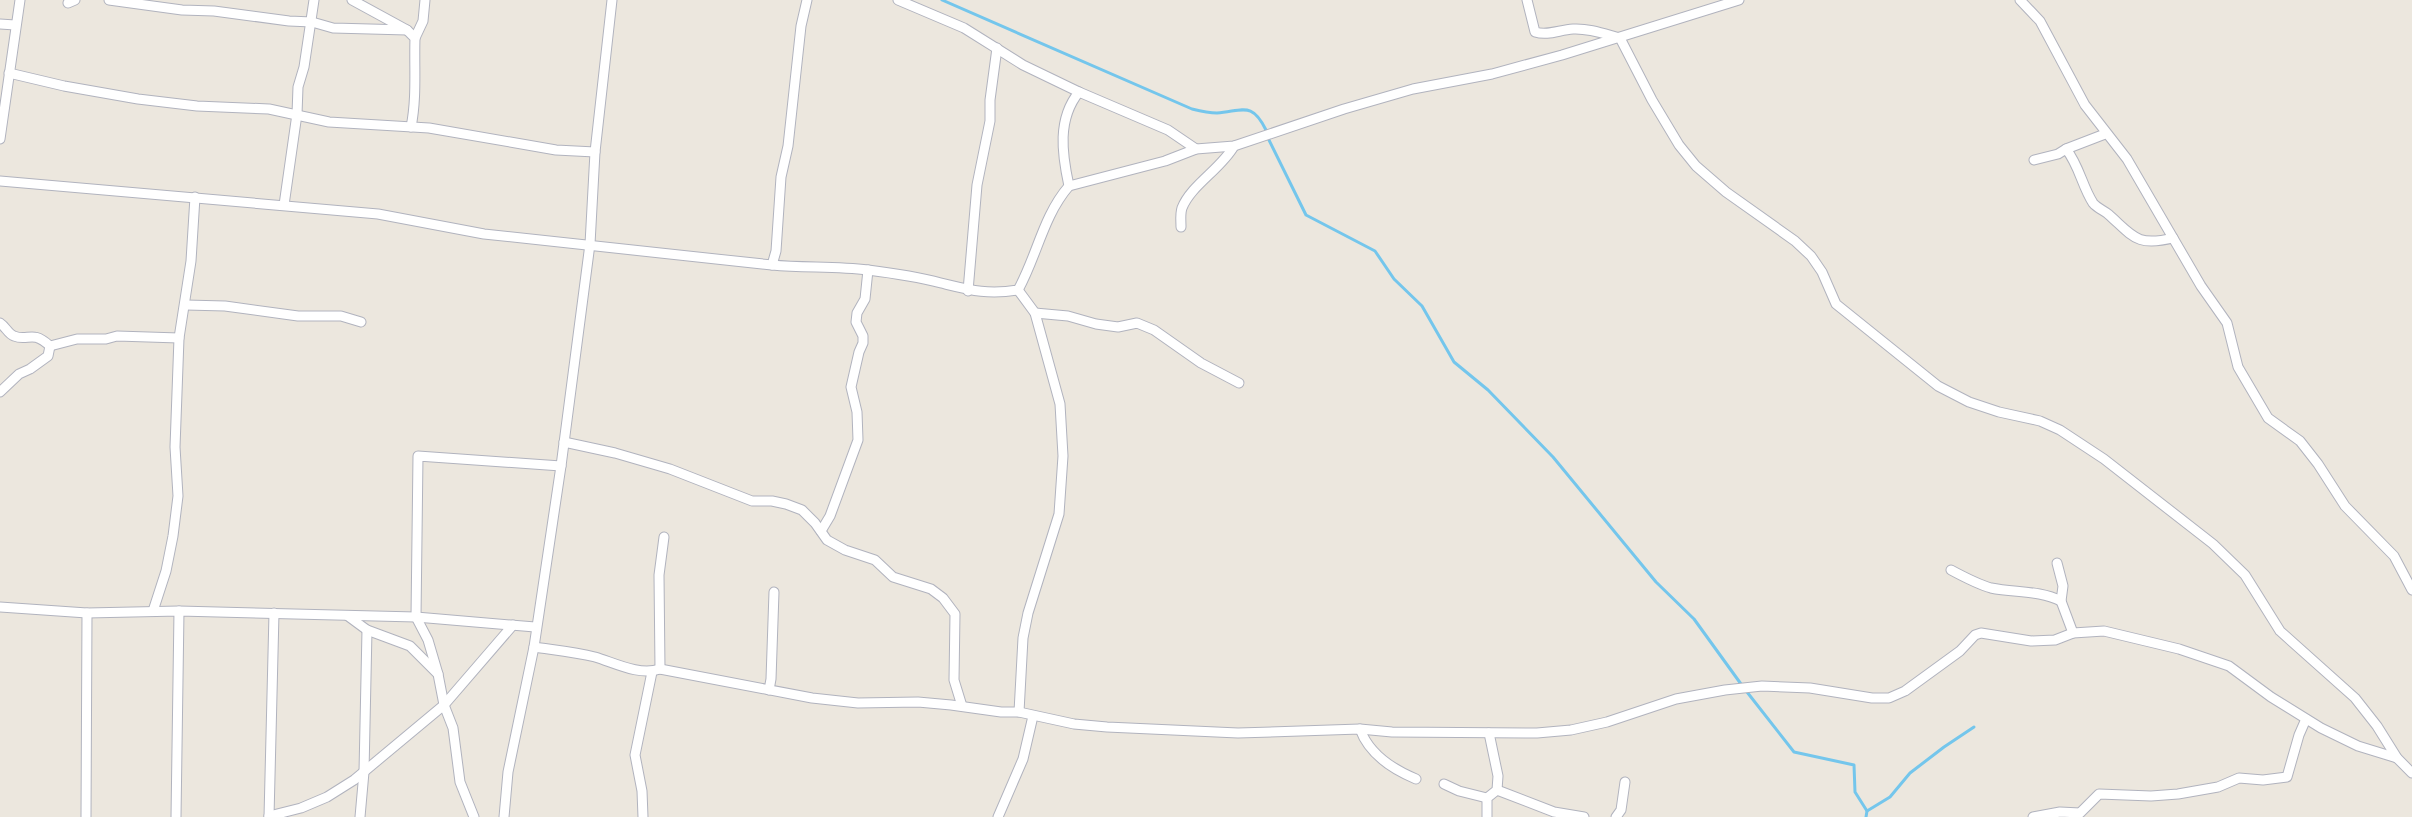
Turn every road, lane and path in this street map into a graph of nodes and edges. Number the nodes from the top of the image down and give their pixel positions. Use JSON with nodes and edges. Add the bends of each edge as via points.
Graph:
{"nodes":[{"id":1,"x":20,"y":0,"type":"edge"},
{"id":2,"x":109,"y":0,"type":"edge"},
{"id":3,"x":314,"y":0,"type":"edge"},
{"id":4,"x":352,"y":0,"type":"edge"},
{"id":5,"x":425,"y":0,"type":"edge"},
{"id":6,"x":612,"y":0,"type":"edge"},
{"id":7,"x":807,"y":0,"type":"edge"},
{"id":8,"x":898,"y":0,"type":"edge"},
{"id":9,"x":1527,"y":0,"type":"edge"},
{"id":10,"x":1739,"y":0,"type":"edge"},
{"id":11,"x":2020,"y":0,"type":"edge"},
{"id":12,"x":312,"y":22,"type":"junction"},
{"id":13,"x":0,"y":24,"type":"edge"},
{"id":14,"x":15,"y":25,"type":"junction"},
{"id":15,"x":407,"y":30,"type":"junction"},
{"id":16,"x":415,"y":38,"type":"junction"},
{"id":17,"x":1620,"y":38,"type":"junction"},
{"id":18,"x":997,"y":48,"type":"junction"},
{"id":19,"x":9,"y":73,"type":"junction"},
{"id":20,"x":1079,"y":92,"type":"junction"},
{"id":21,"x":297,"y":114,"type":"junction"},
{"id":22,"x":411,"y":127,"type":"junction"},
{"id":23,"x":2105,"y":134,"type":"junction"},
{"id":24,"x":0,"y":139,"type":"edge"},
{"id":25,"x":1234,"y":146,"type":"junction"},
{"id":26,"x":1196,"y":149,"type":"junction"},
{"id":27,"x":2066,"y":149,"type":"junction"},
{"id":28,"x":595,"y":152,"type":"junction"},
{"id":29,"x":2034,"y":160,"type":"dead end"},
{"id":30,"x":0,"y":181,"type":"edge"},
{"id":31,"x":1069,"y":186,"type":"junction"},
{"id":32,"x":195,"y":197,"type":"junction"},
{"id":33,"x":284,"y":205,"type":"junction"},
{"id":34,"x":1181,"y":227,"type":"dead end"},
{"id":35,"x":2173,"y":238,"type":"junction"},
{"id":36,"x":590,"y":244,"type":"junction"},
{"id":37,"x":772,"y":265,"type":"junction"},
{"id":38,"x":868,"y":270,"type":"junction"},
{"id":39,"x":1018,"y":290,"type":"junction"},
{"id":40,"x":968,"y":291,"type":"junction"},
{"id":41,"x":186,"y":305,"type":"junction"},
{"id":42,"x":1035,"y":313,"type":"junction"},
{"id":43,"x":361,"y":322,"type":"dead end"},
{"id":44,"x":0,"y":323,"type":"edge"},
{"id":45,"x":179,"y":338,"type":"junction"},
{"id":46,"x":50,"y":346,"type":"junction"},
{"id":47,"x":1239,"y":383,"type":"dead end"},
{"id":48,"x":0,"y":392,"type":"edge"},
{"id":49,"x":564,"y":442,"type":"junction"},
{"id":50,"x":561,"y":466,"type":"junction"},
{"id":51,"x":821,"y":531,"type":"junction"},
{"id":52,"x":664,"y":537,"type":"dead end"},
{"id":53,"x":2057,"y":563,"type":"dead end"},
{"id":54,"x":1951,"y":570,"type":"dead end"},
{"id":55,"x":2412,"y":590,"type":"edge"},
{"id":56,"x":774,"y":592,"type":"dead end"},
{"id":57,"x":2061,"y":601,"type":"junction"},
{"id":58,"x":0,"y":608,"type":"edge"},
{"id":59,"x":153,"y":611,"type":"junction"},
{"id":60,"x":179,"y":611,"type":"junction"},
{"id":61,"x":87,"y":613,"type":"junction"},
{"id":62,"x":274,"y":613,"type":"junction"},
{"id":63,"x":348,"y":616,"type":"junction"},
{"id":64,"x":416,"y":617,"type":"junction"},
{"id":65,"x":513,"y":625,"type":"junction"},
{"id":66,"x":535,"y":627,"type":"junction"},
{"id":67,"x":367,"y":630,"type":"junction"},
{"id":68,"x":2073,"y":633,"type":"junction"},
{"id":69,"x":534,"y":647,"type":"junction"},
{"id":70,"x":656,"y":670,"type":"junction"},
{"id":71,"x":438,"y":674,"type":"junction"},
{"id":72,"x":769,"y":690,"type":"junction"},
{"id":73,"x":444,"y":705,"type":"junction"},
{"id":74,"x":962,"y":706,"type":"junction"},
{"id":75,"x":1019,"y":712,"type":"junction"},
{"id":76,"x":1033,"y":716,"type":"junction"},
{"id":77,"x":2307,"y":719,"type":"junction"},
{"id":78,"x":1360,"y":729,"type":"junction"},
{"id":79,"x":1489,"y":733,"type":"junction"},
{"id":80,"x":2397,"y":758,"type":"junction"},
{"id":81,"x":364,"y":772,"type":"junction"},
{"id":82,"x":2412,"y":773,"type":"edge"},
{"id":83,"x":1416,"y":779,"type":"dead end"},
{"id":84,"x":1625,"y":782,"type":"dead end"},
{"id":85,"x":1444,"y":784,"type":"dead end"},
{"id":86,"x":1497,"y":790,"type":"junction"},
{"id":87,"x":1487,"y":798,"type":"junction"},
{"id":88,"x":86,"y":817,"type":"edge"},
{"id":89,"x":176,"y":817,"type":"edge"},
{"id":90,"x":269,"y":817,"type":"edge"},
{"id":91,"x":360,"y":817,"type":"edge"},
{"id":92,"x":474,"y":817,"type":"edge"},
{"id":93,"x":504,"y":817,"type":"edge"},
{"id":94,"x":643,"y":817,"type":"edge"},
{"id":95,"x":998,"y":817,"type":"edge"},
{"id":96,"x":1486,"y":817,"type":"edge"},
{"id":97,"x":1584,"y":817,"type":"edge"},
{"id":98,"x":1616,"y":817,"type":"edge"},
{"id":99,"x":2033,"y":817,"type":"edge"}],
"edges":[{"from":1,"to":14,"type":"street"},
{"from":2,"to":12,"type":"street"},
{"from":3,"to":12,"type":"street"},
{"from":4,"to":15,"type":"street"},
{"from":5,"to":16,"type":"street","via":[[423,21]]},
{"from":6,"to":28,"type":"street"},
{"from":7,"to":37,"type":"street"},
{"from":8,"to":18,"type":"street","via":[[964,28]]},
{"from":9,"to":17,"type":"street","via":[[1534,32],[1544,35],[1573,29]]},
{"from":10,"to":17,"type":"street"},
{"from":11,"to":23,"type":"street","via":[[2040,21]]},
{"from":12,"to":15,"type":"street","via":[[341,28]]},
{"from":12,"to":21,"type":"street","via":[[298,87]]},
{"from":13,"to":14,"type":"street"},
{"from":14,"to":19,"type":"street"},
{"from":15,"to":16,"type":"street"},
{"from":16,"to":22,"type":"street","via":[[416,93]]},
{"from":17,"to":25,"type":"street","via":[[1492,74],[1413,89]]},
{"from":17,"to":80,"type":"street","via":[[1652,100],[1696,166],[1811,256],[1836,304],[1938,386],[1969,402],[2060,430],[2112,465],[2213,544],[2245,575],[2280,631],[2355,698]]},
{"from":18,"to":20,"type":"street"},
{"from":18,"to":40,"type":"street","via":[[990,121],[977,186]]},
{"from":19,"to":21,"type":"street","via":[[138,99]]},
{"from":19,"to":24,"type":"street"},
{"from":20,"to":26,"type":"street","via":[[1168,130]]},
{"from":20,"to":31,"type":"street","via":[[1066,113],[1063,158]]},
{"from":21,"to":22,"type":"street","via":[[329,122]]},
{"from":21,"to":33,"type":"street"},
{"from":22,"to":28,"type":"street","via":[[556,150]]},
{"from":23,"to":27,"type":"street"},
{"from":23,"to":35,"type":"street","via":[[2127,159]]},
{"from":25,"to":26,"type":"street"},
{"from":25,"to":34,"type":"street","via":[[1186,199],[1180,210]]},
{"from":26,"to":31,"type":"street"},
{"from":27,"to":29,"type":"street"},
{"from":27,"to":35,"type":"street","via":[[2075,160],[2095,206],[2120,227],[2149,243]]},
{"from":28,"to":36,"type":"street"},
{"from":30,"to":32,"type":"street"},
{"from":31,"to":39,"type":"street","via":[[1050,213]]},
{"from":32,"to":33,"type":"street"},
{"from":32,"to":41,"type":"street"},
{"from":33,"to":36,"type":"street","via":[[378,214],[484,234]]},
{"from":35,"to":55,"type":"street","via":[[2227,323],[2238,367],[2268,418],[2300,441],[2344,506],[2394,556]]},
{"from":36,"to":37,"type":"street"},
{"from":36,"to":49,"type":"street"},
{"from":37,"to":38,"type":"street"},
{"from":38,"to":40,"type":"street","via":[[940,282]]},
{"from":38,"to":51,"type":"street","via":[[865,299],[856,313],[863,343],[851,387],[858,440]]},
{"from":39,"to":40,"type":"street","via":[[990,294]]},
{"from":39,"to":42,"type":"street"},
{"from":41,"to":43,"type":"street","via":[[298,316],[341,316]]},
{"from":41,"to":45,"type":"street"},
{"from":42,"to":47,"type":"street","via":[[1118,327],[1137,323]]},
{"from":42,"to":75,"type":"street","via":[[1060,404],[1063,456],[1059,514],[1023,638]]},
{"from":44,"to":46,"type":"street","via":[[14,337],[34,336]]},
{"from":45,"to":46,"type":"street","via":[[117,336],[76,339]]},
{"from":45,"to":59,"type":"street","via":[[174,447],[178,496],[166,571]]},
{"from":46,"to":48,"type":"street","via":[[48,356]]},
{"from":49,"to":50,"type":"street"},
{"from":49,"to":51,"type":"street","via":[[670,469],[752,501],[786,504],[802,510]]},
{"from":50,"to":64,"type":"street","via":[[418,456]]},
{"from":50,"to":66,"type":"street"},
{"from":51,"to":74,"type":"street","via":[[827,540],[845,550],[875,560],[893,577],[931,588],[943,598],[955,614],[954,680]]},
{"from":52,"to":70,"type":"street"},
{"from":53,"to":57,"type":"street","via":[[2063,586]]},
{"from":54,"to":57,"type":"street","via":[[1989,587],[2046,594]]},
{"from":56,"to":72,"type":"street"},
{"from":57,"to":68,"type":"street"},
{"from":58,"to":61,"type":"street"},
{"from":59,"to":60,"type":"street"},
{"from":59,"to":61,"type":"street"},
{"from":60,"to":62,"type":"street"},
{"from":60,"to":89,"type":"street"},
{"from":61,"to":88,"type":"street"},
{"from":62,"to":63,"type":"street"},
{"from":62,"to":90,"type":"street"},
{"from":63,"to":64,"type":"street"},
{"from":63,"to":67,"type":"street"},
{"from":64,"to":65,"type":"street"},
{"from":64,"to":71,"type":"street"},
{"from":65,"to":66,"type":"street"},
{"from":65,"to":73,"type":"street"},
{"from":66,"to":69,"type":"street"},
{"from":67,"to":71,"type":"street","via":[[410,646]]},
{"from":67,"to":81,"type":"street"},
{"from":68,"to":77,"type":"street","via":[[2104,631],[2229,666]]},
{"from":68,"to":79,"type":"street","via":[[2055,640],[2031,641],[1981,633],[1905,691],[1889,698],[1762,686],[1676,699],[1571,730]]},
{"from":69,"to":70,"type":"street","via":[[594,657],[629,668]]},
{"from":69,"to":93,"type":"street","via":[[508,772]]},
{"from":70,"to":72,"type":"street"},
{"from":70,"to":94,"type":"street","via":[[635,755]]},
{"from":71,"to":73,"type":"street"},
{"from":72,"to":74,"type":"street","via":[[858,703]]},
{"from":73,"to":81,"type":"street"},
{"from":73,"to":92,"type":"street","via":[[453,728],[460,782]]},
{"from":74,"to":75,"type":"street"},
{"from":75,"to":76,"type":"street"},
{"from":76,"to":78,"type":"street","via":[[1107,727],[1238,734]]},
{"from":76,"to":95,"type":"street","via":[[1023,759]]},
{"from":77,"to":80,"type":"street","via":[[2358,746]]},
{"from":77,"to":99,"type":"street","via":[[2287,777],[2239,778],[2218,787],[2178,794],[2099,794],[2080,813]]},
{"from":78,"to":79,"type":"street"},
{"from":78,"to":83,"type":"street","via":[[1365,742],[1385,762]]},
{"from":79,"to":86,"type":"street"},
{"from":80,"to":82,"type":"street"},
{"from":81,"to":90,"type":"street","via":[[327,796]]},
{"from":81,"to":91,"type":"street"},
{"from":84,"to":98,"type":"street","via":[[1621,810]]},
{"from":85,"to":87,"type":"street"},
{"from":86,"to":87,"type":"street"},
{"from":86,"to":97,"type":"street","via":[[1554,812]]},
{"from":87,"to":96,"type":"street"}]}
